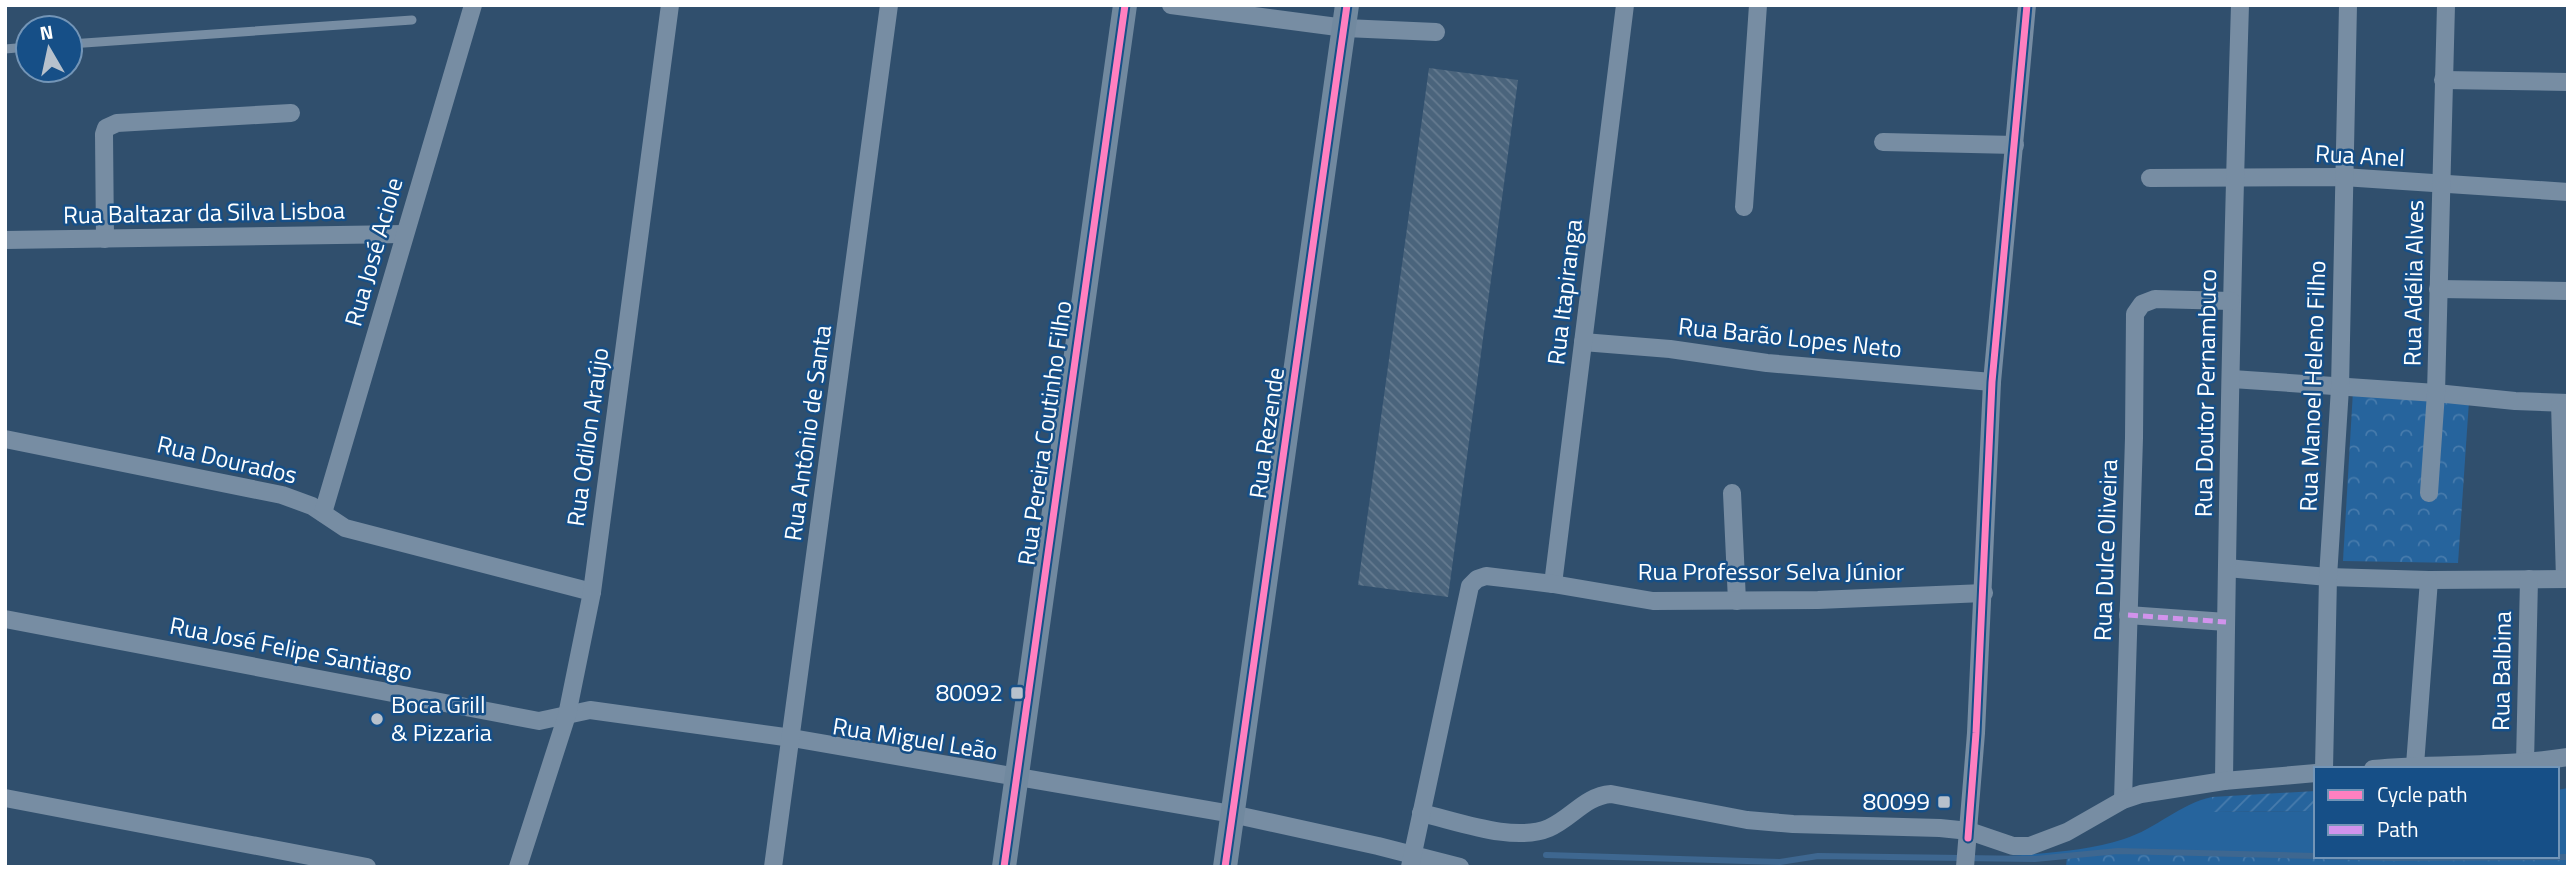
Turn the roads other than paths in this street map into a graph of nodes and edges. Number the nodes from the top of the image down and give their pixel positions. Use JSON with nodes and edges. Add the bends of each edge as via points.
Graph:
{"nodes":[{"id":1,"x":473,"y":5,"type":"edge"},
{"id":2,"x":670,"y":5,"type":"edge"},
{"id":3,"x":889,"y":5,"type":"edge"},
{"id":4,"x":1125,"y":5,"type":"edge"},
{"id":5,"x":1171,"y":5,"type":"edge"},
{"id":6,"x":1625,"y":5,"type":"edge"},
{"id":7,"x":1758,"y":5,"type":"edge"},
{"id":8,"x":2027,"y":5,"type":"edge"},
{"id":9,"x":2240,"y":5,"type":"edge"},
{"id":10,"x":2348,"y":5,"type":"edge"},
{"id":11,"x":2446,"y":5,"type":"edge"},
{"id":12,"x":1346,"y":16,"type":"edge"},
{"id":13,"x":412,"y":20,"type":"dead end"},
{"id":14,"x":1436,"y":32,"type":"dead end"},
{"id":15,"x":84,"y":43,"type":"edge"},
{"id":16,"x":2443,"y":80,"type":"junction"},
{"id":17,"x":2568,"y":82,"type":"edge"},
{"id":18,"x":291,"y":113,"type":"dead end"},
{"id":19,"x":1883,"y":142,"type":"dead end"},
{"id":20,"x":2015,"y":145,"type":"junction"},
{"id":21,"x":2235,"y":177,"type":"junction"},
{"id":22,"x":2343,"y":177,"type":"junction"},
{"id":23,"x":2150,"y":178,"type":"dead end"},
{"id":24,"x":2440,"y":185,"type":"junction"},
{"id":25,"x":2568,"y":192,"type":"edge"},
{"id":26,"x":1744,"y":207,"type":"dead end"},
{"id":27,"x":404,"y":234,"type":"junction"},
{"id":28,"x":105,"y":239,"type":"junction"},
{"id":29,"x":5,"y":240,"type":"edge"},
{"id":30,"x":2438,"y":289,"type":"junction"},
{"id":31,"x":2568,"y":291,"type":"edge"},
{"id":32,"x":2231,"y":302,"type":"junction"},
{"id":33,"x":1583,"y":342,"type":"junction"},
{"id":34,"x":2232,"y":380,"type":"junction"},
{"id":35,"x":1992,"y":382,"type":"junction"},
{"id":36,"x":2340,"y":388,"type":"junction"},
{"id":37,"x":2436,"y":393,"type":"junction"},
{"id":38,"x":2564,"y":403,"type":"edge"},
{"id":39,"x":5,"y":439,"type":"edge"},
{"id":40,"x":2429,"y":493,"type":"dead end"},
{"id":41,"x":1731,"y":494,"type":"dead end"},
{"id":42,"x":323,"y":513,"type":"junction"},
{"id":43,"x":2227,"y":568,"type":"junction"},
{"id":44,"x":2328,"y":577,"type":"junction"},
{"id":45,"x":2529,"y":579,"type":"junction"},
{"id":46,"x":2566,"y":579,"type":"edge"},
{"id":47,"x":2429,"y":580,"type":"junction"},
{"id":48,"x":1553,"y":584,"type":"junction"},
{"id":49,"x":592,"y":592,"type":"junction"},
{"id":50,"x":1983,"y":593,"type":"junction"},
{"id":51,"x":1737,"y":601,"type":"junction"},
{"id":52,"x":2128,"y":615,"type":"junction"},
{"id":53,"x":5,"y":619,"type":"edge"},
{"id":54,"x":2226,"y":622,"type":"junction"},
{"id":55,"x":567,"y":715,"type":"junction"},
{"id":56,"x":792,"y":738,"type":"junction"},
{"id":57,"x":2568,"y":757,"type":"edge"},
{"id":58,"x":2525,"y":763,"type":"junction"},
{"id":59,"x":2415,"y":765,"type":"junction"},
{"id":60,"x":2324,"y":767,"type":"edge"},
{"id":61,"x":2394,"y":767,"type":"edge"},
{"id":62,"x":2314,"y":774,"type":"edge"},
{"id":63,"x":1016,"y":775,"type":"junction"},
{"id":64,"x":2224,"y":781,"type":"junction"},
{"id":65,"x":5,"y":798,"type":"edge"},
{"id":66,"x":2123,"y":800,"type":"junction"},
{"id":67,"x":1421,"y":813,"type":"junction"},
{"id":68,"x":1233,"y":814,"type":"junction"},
{"id":69,"x":1968,"y":835,"type":"junction"},
{"id":70,"x":1411,"y":860,"type":"edge"},
{"id":71,"x":368,"y":867,"type":"edge"},
{"id":72,"x":518,"y":867,"type":"edge"},
{"id":73,"x":773,"y":867,"type":"edge"},
{"id":74,"x":1003,"y":867,"type":"edge"},
{"id":75,"x":1225,"y":867,"type":"edge"},
{"id":76,"x":1460,"y":867,"type":"edge"},
{"id":77,"x":1965,"y":867,"type":"edge"}],
"edges":[{"from":1,"to":27,"type":"street","name":"Rua José Aciole"},
{"from":2,"to":49,"type":"street","name":"Rua Odilon Araújo"},
{"from":3,"to":56,"type":"street","name":"Rua Antônio de Santa"},
{"from":4,"to":63,"type":"street","name":"Rua Pereira Coutinho Filho"},
{"from":5,"to":12,"type":"street"},
{"from":6,"to":33,"type":"street","name":"Rua Itapiranga"},
{"from":7,"to":26,"type":"street"},
{"from":8,"to":20,"type":"street"},
{"from":9,"to":21,"type":"street","name":"Rua Doutor Pernambuco"},
{"from":10,"to":22,"type":"street","name":"Rua Manoel Heleno Filho"},
{"from":11,"to":16,"type":"street","name":"Rua Adélia Alves"},
{"from":12,"to":14,"type":"street"},
{"from":12,"to":68,"type":"street","name":"Rua Rezende"},
{"from":13,"to":15,"type":"lane"},
{"from":16,"to":17,"type":"street"},
{"from":16,"to":24,"type":"street","name":"Rua Adélia Alves"},
{"from":18,"to":28,"type":"street","via":[[117,123],[106,128]]},
{"from":19,"to":20,"type":"street"},
{"from":20,"to":35,"type":"street"},
{"from":21,"to":22,"type":"street","name":"Rua Anel"},
{"from":21,"to":23,"type":"street","name":"Rua Anel"},
{"from":21,"to":32,"type":"street","name":"Rua Doutor Pernambuco"},
{"from":22,"to":24,"type":"street","name":"Rua Anel"},
{"from":22,"to":36,"type":"street","name":"Rua Manoel Heleno Filho"},
{"from":24,"to":25,"type":"street","name":"Rua Anel"},
{"from":24,"to":30,"type":"street","name":"Rua Adélia Alves"},
{"from":27,"to":28,"type":"street","name":"Rua Baltazar da Silva Lisboa"},
{"from":27,"to":42,"type":"street","name":"Rua José Aciole"},
{"from":28,"to":29,"type":"street","name":"Rua Baltazar da Silva Lisboa"},
{"from":30,"to":31,"type":"street"},
{"from":30,"to":37,"type":"street","name":"Rua Adélia Alves"},
{"from":32,"to":34,"type":"street","name":"Rua Doutor Pernambuco"},
{"from":32,"to":52,"type":"street","name":"Rua Dulce Oliveira","via":[[2155,299],[2142,304],[2135,314]]},
{"from":33,"to":35,"type":"street","name":"Rua Barão Lopes Neto"},
{"from":33,"to":48,"type":"street","name":"Rua Itapiranga"},
{"from":34,"to":36,"type":"street"},
{"from":34,"to":43,"type":"street","name":"Rua Doutor Pernambuco"},
{"from":35,"to":50,"type":"street"},
{"from":36,"to":37,"type":"street"},
{"from":36,"to":44,"type":"street","name":"Rua Manoel Heleno Filho"},
{"from":37,"to":38,"type":"street"},
{"from":37,"to":40,"type":"street","name":"Rua Adélia Alves"},
{"from":38,"to":46,"type":"street"},
{"from":39,"to":42,"type":"street","name":"Rua Dourados","via":[[282,495]]},
{"from":41,"to":51,"type":"street"},
{"from":42,"to":49,"type":"street","name":"Rua Dourados","via":[[345,528]]},
{"from":43,"to":44,"type":"street"},
{"from":43,"to":54,"type":"street","name":"Rua Doutor Pernambuco"},
{"from":44,"to":47,"type":"street"},
{"from":44,"to":60,"type":"street","name":"Rua Manoel Heleno Filho"},
{"from":45,"to":46,"type":"street"},
{"from":45,"to":47,"type":"street"},
{"from":45,"to":58,"type":"street","name":"Rua Balbina"},
{"from":47,"to":59,"type":"street"},
{"from":48,"to":51,"type":"street","name":"Rua Professor Selva Júnior","via":[[1653,601]]},
{"from":48,"to":67,"type":"street","name":"Rua Professor Selva Júnior","via":[[1486,576],[1470,586]]},
{"from":49,"to":55,"type":"street","name":"Rua Odilon Araújo"},
{"from":50,"to":51,"type":"street","name":"Rua Professor Selva Júnior"},
{"from":50,"to":69,"type":"street"},
{"from":52,"to":54,"type":"street"},
{"from":52,"to":66,"type":"street","name":"Rua Dulce Oliveira"},
{"from":53,"to":55,"type":"street","name":"Rua José Felipe Santiago","via":[[539,721]]},
{"from":54,"to":64,"type":"street","name":"Rua Doutor Pernambuco"},
{"from":55,"to":56,"type":"street","name":"Rua Miguel Leão","via":[[590,710]]},
{"from":55,"to":72,"type":"street","name":"Rua Odilon Araújo"},
{"from":56,"to":63,"type":"street","name":"Rua Miguel Leão"},
{"from":56,"to":73,"type":"street","name":"Rua Antônio de Santa"},
{"from":57,"to":58,"type":"street"},
{"from":58,"to":59,"type":"street"},
{"from":59,"to":61,"type":"street"},
{"from":62,"to":64,"type":"street"},
{"from":63,"to":68,"type":"street","name":"Rua Miguel Leão"},
{"from":63,"to":74,"type":"street","name":"Rua Pereira Coutinho Filho"},
{"from":64,"to":66,"type":"street"},
{"from":65,"to":71,"type":"street"},
{"from":66,"to":69,"type":"street","via":[[2067,832],[2030,846]]},
{"from":67,"to":69,"type":"street","via":[[1527,833],[1550,827],[1593,798],[1611,794],[1747,820]]},
{"from":67,"to":70,"type":"street"},
{"from":68,"to":70,"type":"street","name":"Rua Miguel Leão"},
{"from":68,"to":75,"type":"street","name":"Rua Rezende"},
{"from":69,"to":77,"type":"street"},
{"from":70,"to":76,"type":"street","name":"Rua Miguel Leão"}]}
